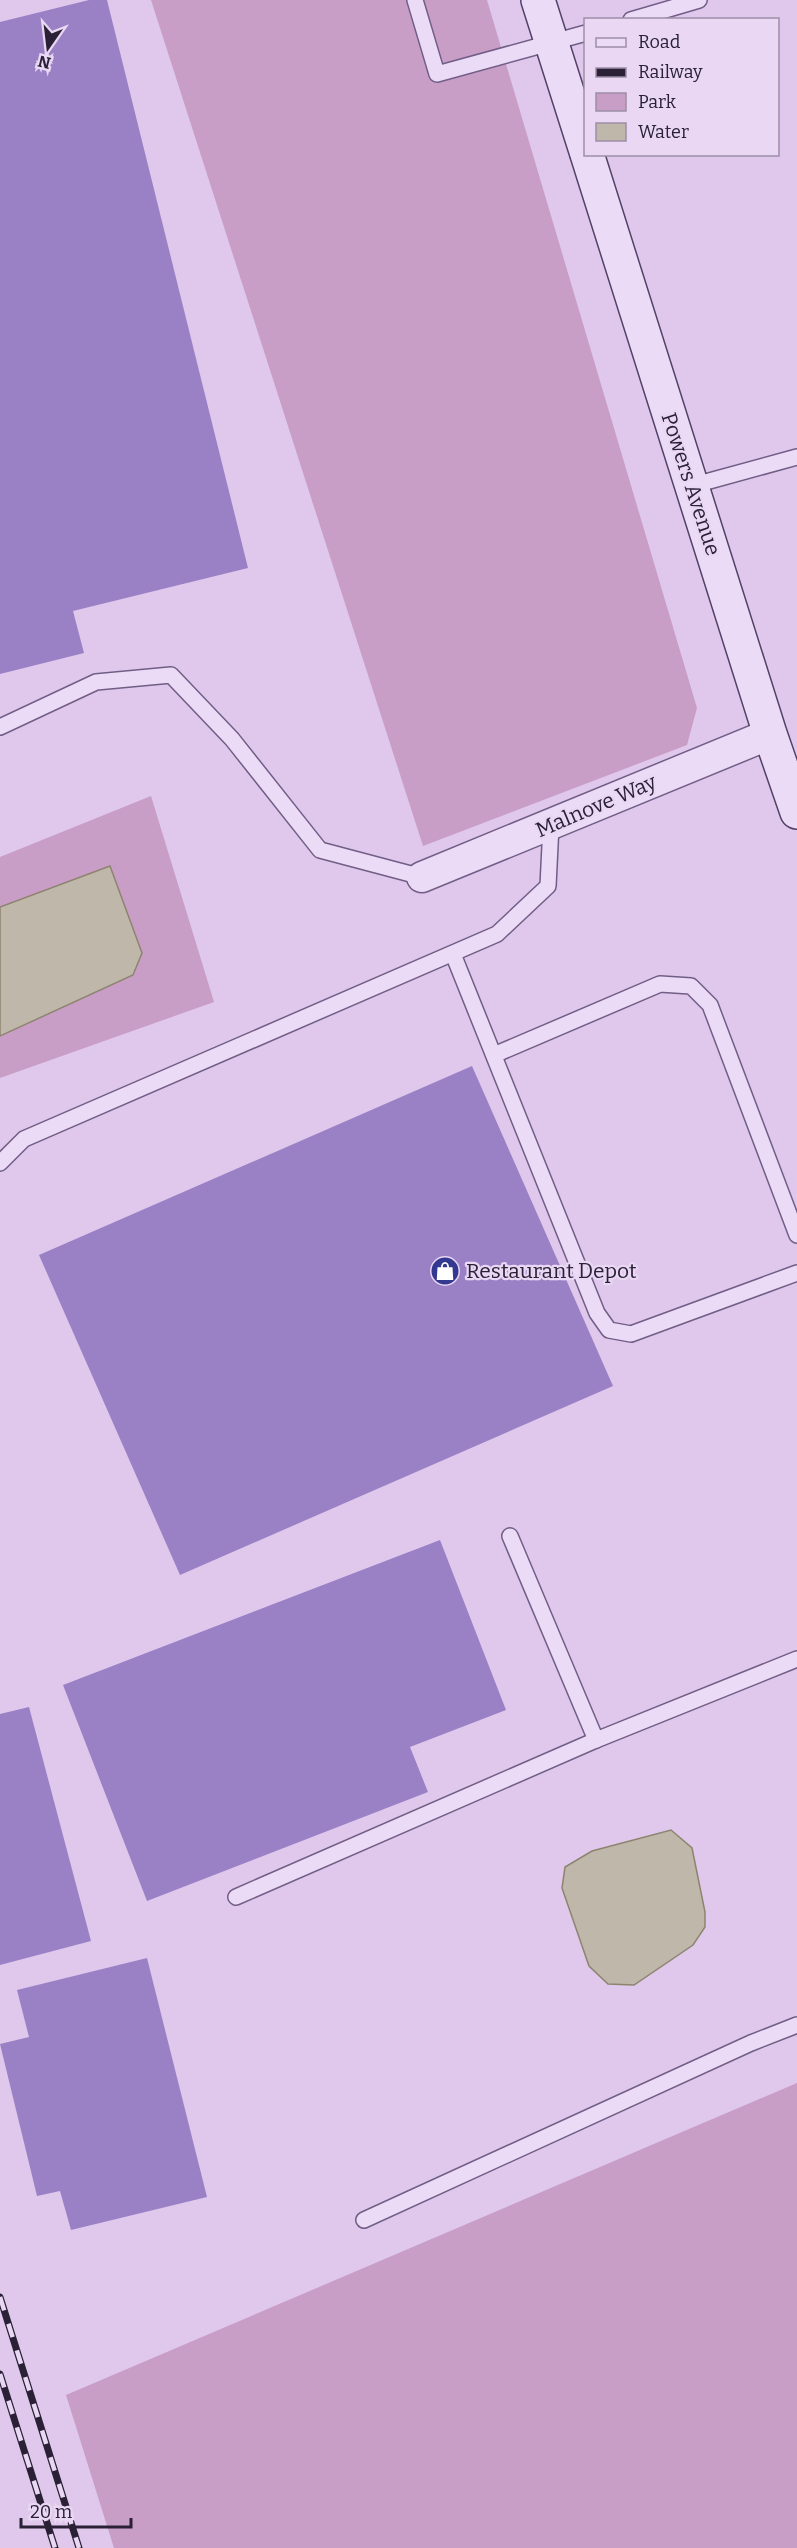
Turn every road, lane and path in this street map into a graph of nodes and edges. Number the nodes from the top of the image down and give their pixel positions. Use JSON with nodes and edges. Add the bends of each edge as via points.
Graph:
{"nodes":[{"id":1,"x":415,"y":0,"type":"edge"},
{"id":2,"x":538,"y":0,"type":"edge"},
{"id":3,"x":699,"y":0,"type":"edge"},
{"id":4,"x":638,"y":18,"type":"edge"},
{"id":5,"x":584,"y":33,"type":"edge"},
{"id":6,"x":551,"y":43,"type":"junction"},
{"id":7,"x":584,"y":147,"type":"edge"},
{"id":8,"x":587,"y":156,"type":"edge"},
{"id":9,"x":797,"y":457,"type":"edge"},
{"id":10,"x":691,"y":486,"type":"junction"},
{"id":11,"x":0,"y":727,"type":"edge"},
{"id":12,"x":770,"y":734,"type":"junction"},
{"id":13,"x":797,"y":812,"type":"edge"},
{"id":14,"x":551,"y":825,"type":"junction"},
{"id":15,"x":422,"y":877,"type":"joint"},
{"id":16,"x":453,"y":954,"type":"junction"},
{"id":17,"x":494,"y":1055,"type":"junction"},
{"id":18,"x":0,"y":1163,"type":"edge"},
{"id":19,"x":797,"y":1235,"type":"edge"},
{"id":20,"x":797,"y":1273,"type":"edge"},
{"id":21,"x":510,"y":1536,"type":"dead end"},
{"id":22,"x":797,"y":1659,"type":"edge"},
{"id":23,"x":596,"y":1740,"type":"junction"},
{"id":24,"x":236,"y":1897,"type":"dead end"},
{"id":25,"x":797,"y":2025,"type":"edge"},
{"id":26,"x":364,"y":2220,"type":"dead end"}],
"edges":[{"from":1,"to":6,"type":"lane","via":[[437,74]]},
{"from":2,"to":6,"type":"street","name":"Powers Avenue"},
{"from":3,"to":4,"type":"lane"},
{"from":5,"to":6,"type":"lane"},
{"from":6,"to":7,"type":"street","name":"Powers Avenue"},
{"from":8,"to":10,"type":"street","name":"Powers Avenue"},
{"from":9,"to":10,"type":"lane"},
{"from":10,"to":12,"type":"street","name":"Powers Avenue"},
{"from":11,"to":15,"type":"lane","via":[[96,682],[171,675],[232,739],[320,850]]},
{"from":12,"to":13,"type":"street","name":"Powers Avenue"},
{"from":12,"to":14,"type":"street","name":"Malnove Way"},
{"from":14,"to":15,"type":"street","name":"Malnove Way"},
{"from":14,"to":16,"type":"lane","via":[[548,886],[497,934]]},
{"from":16,"to":17,"type":"lane"},
{"from":16,"to":18,"type":"lane","via":[[24,1139]]},
{"from":17,"to":19,"type":"lane","via":[[660,984],[691,986],[710,1005]]},
{"from":17,"to":20,"type":"lane","via":[[597,1313],[609,1330],[631,1334]]},
{"from":21,"to":23,"type":"lane"},
{"from":22,"to":23,"type":"lane"},
{"from":23,"to":24,"type":"lane"},
{"from":25,"to":26,"type":"lane"}]}
